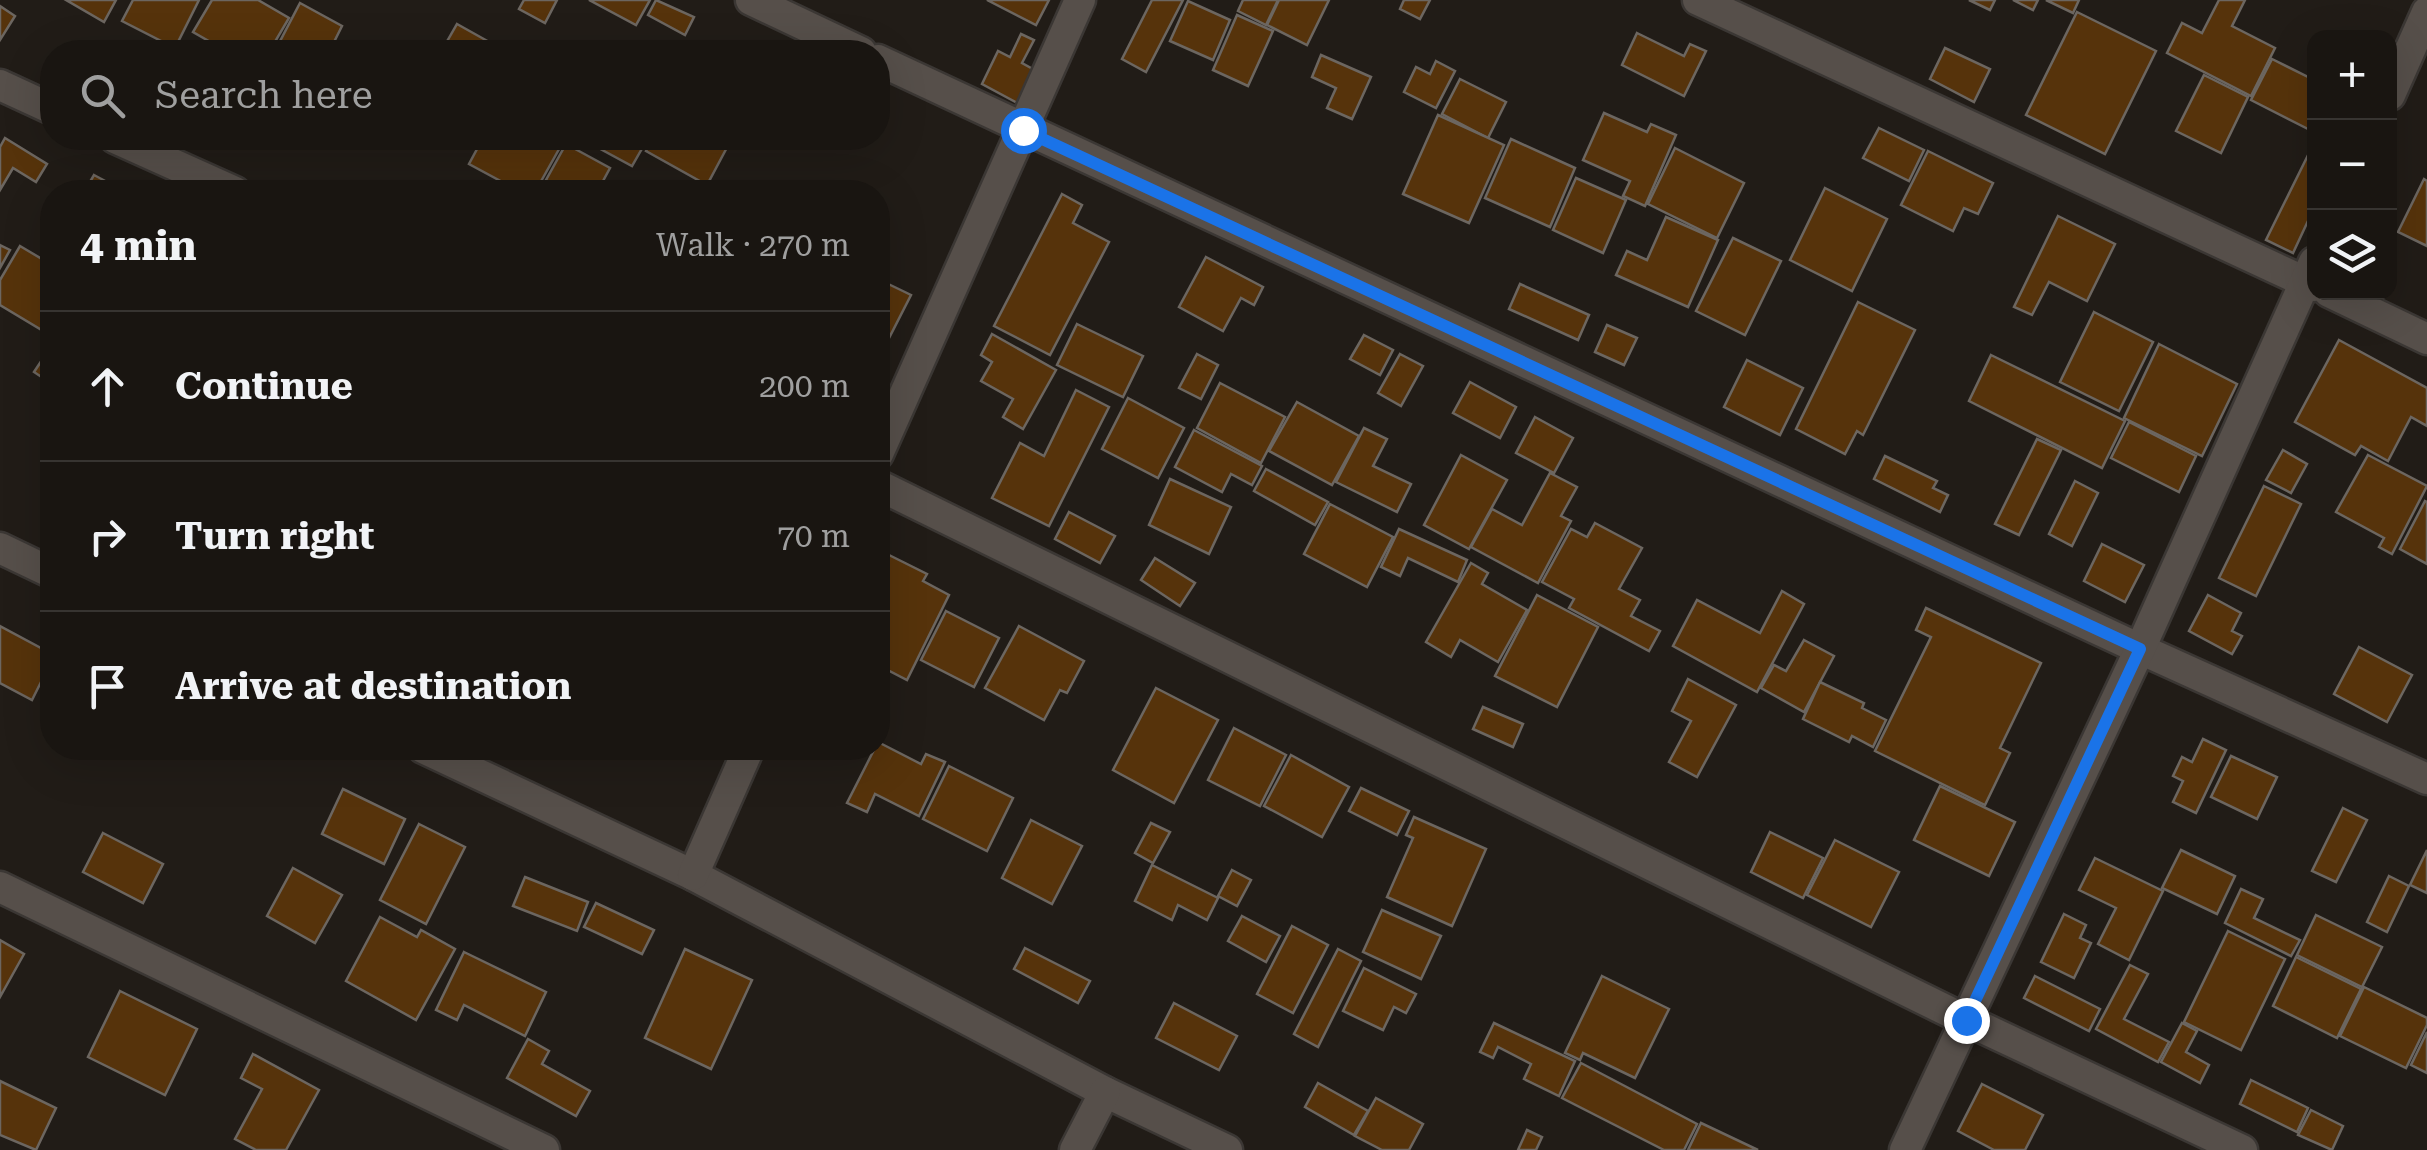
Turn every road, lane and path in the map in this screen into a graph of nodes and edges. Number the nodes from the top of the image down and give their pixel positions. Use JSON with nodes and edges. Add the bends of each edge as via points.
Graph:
{"nodes":[{"id":1,"x":751,"y":0,"type":"edge"},
{"id":2,"x":1080,"y":0,"type":"edge"},
{"id":3,"x":1698,"y":0,"type":"edge"},
{"id":4,"x":2427,"y":12,"type":"edge"},
{"id":5,"x":836,"y":40,"type":"edge"},
{"id":6,"x":890,"y":66,"type":"edge"},
{"id":7,"x":2397,"y":79,"type":"edge"},
{"id":8,"x":0,"y":85,"type":"edge"},
{"id":9,"x":40,"y":103,"type":"edge"},
{"id":10,"x":1023,"y":130,"type":"junction"},
{"id":11,"x":141,"y":150,"type":"edge"},
{"id":12,"x":208,"y":180,"type":"edge"},
{"id":13,"x":2307,"y":276,"type":"edge"},
{"id":14,"x":2307,"y":299,"type":"edge"},
{"id":15,"x":2354,"y":300,"type":"edge"},
{"id":16,"x":2427,"y":339,"type":"edge"},
{"id":17,"x":890,"y":427,"type":"edge"},
{"id":18,"x":890,"y":491,"type":"edge"},
{"id":19,"x":0,"y":548,"type":"edge"},
{"id":20,"x":40,"y":567,"type":"edge"},
{"id":21,"x":2140,"y":649,"type":"junction"},
{"id":22,"x":449,"y":760,"type":"edge"},
{"id":23,"x":744,"y":760,"type":"edge"},
{"id":24,"x":2427,"y":779,"type":"edge"},
{"id":25,"x":693,"y":875,"type":"junction"},
{"id":26,"x":0,"y":887,"type":"edge"},
{"id":27,"x":1966,"y":1020,"type":"junction"},
{"id":28,"x":1106,"y":1092,"type":"junction"},
{"id":29,"x":544,"y":1150,"type":"edge"},
{"id":30,"x":1075,"y":1150,"type":"edge"},
{"id":31,"x":1227,"y":1150,"type":"edge"},
{"id":32,"x":1905,"y":1150,"type":"edge"},
{"id":33,"x":2242,"y":1150,"type":"edge"}],
"edges":[{"from":1,"to":5,"type":"street"},
{"from":2,"to":10,"type":"street"},
{"from":3,"to":13,"type":"street"},
{"from":4,"to":7,"type":"street"},
{"from":6,"to":10,"type":"street"},
{"from":8,"to":9,"type":"street"},
{"from":10,"to":17,"type":"street"},
{"from":10,"to":21,"type":"street"},
{"from":11,"to":12,"type":"street"},
{"from":14,"to":21,"type":"street"},
{"from":15,"to":16,"type":"street"},
{"from":18,"to":27,"type":"street"},
{"from":19,"to":20,"type":"street"},
{"from":21,"to":24,"type":"street"},
{"from":21,"to":27,"type":"street"},
{"from":22,"to":25,"type":"street"},
{"from":23,"to":25,"type":"street"},
{"from":25,"to":28,"type":"street"},
{"from":26,"to":29,"type":"street"},
{"from":27,"to":32,"type":"street"},
{"from":27,"to":33,"type":"street"},
{"from":28,"to":30,"type":"street"},
{"from":28,"to":31,"type":"street"}]}
